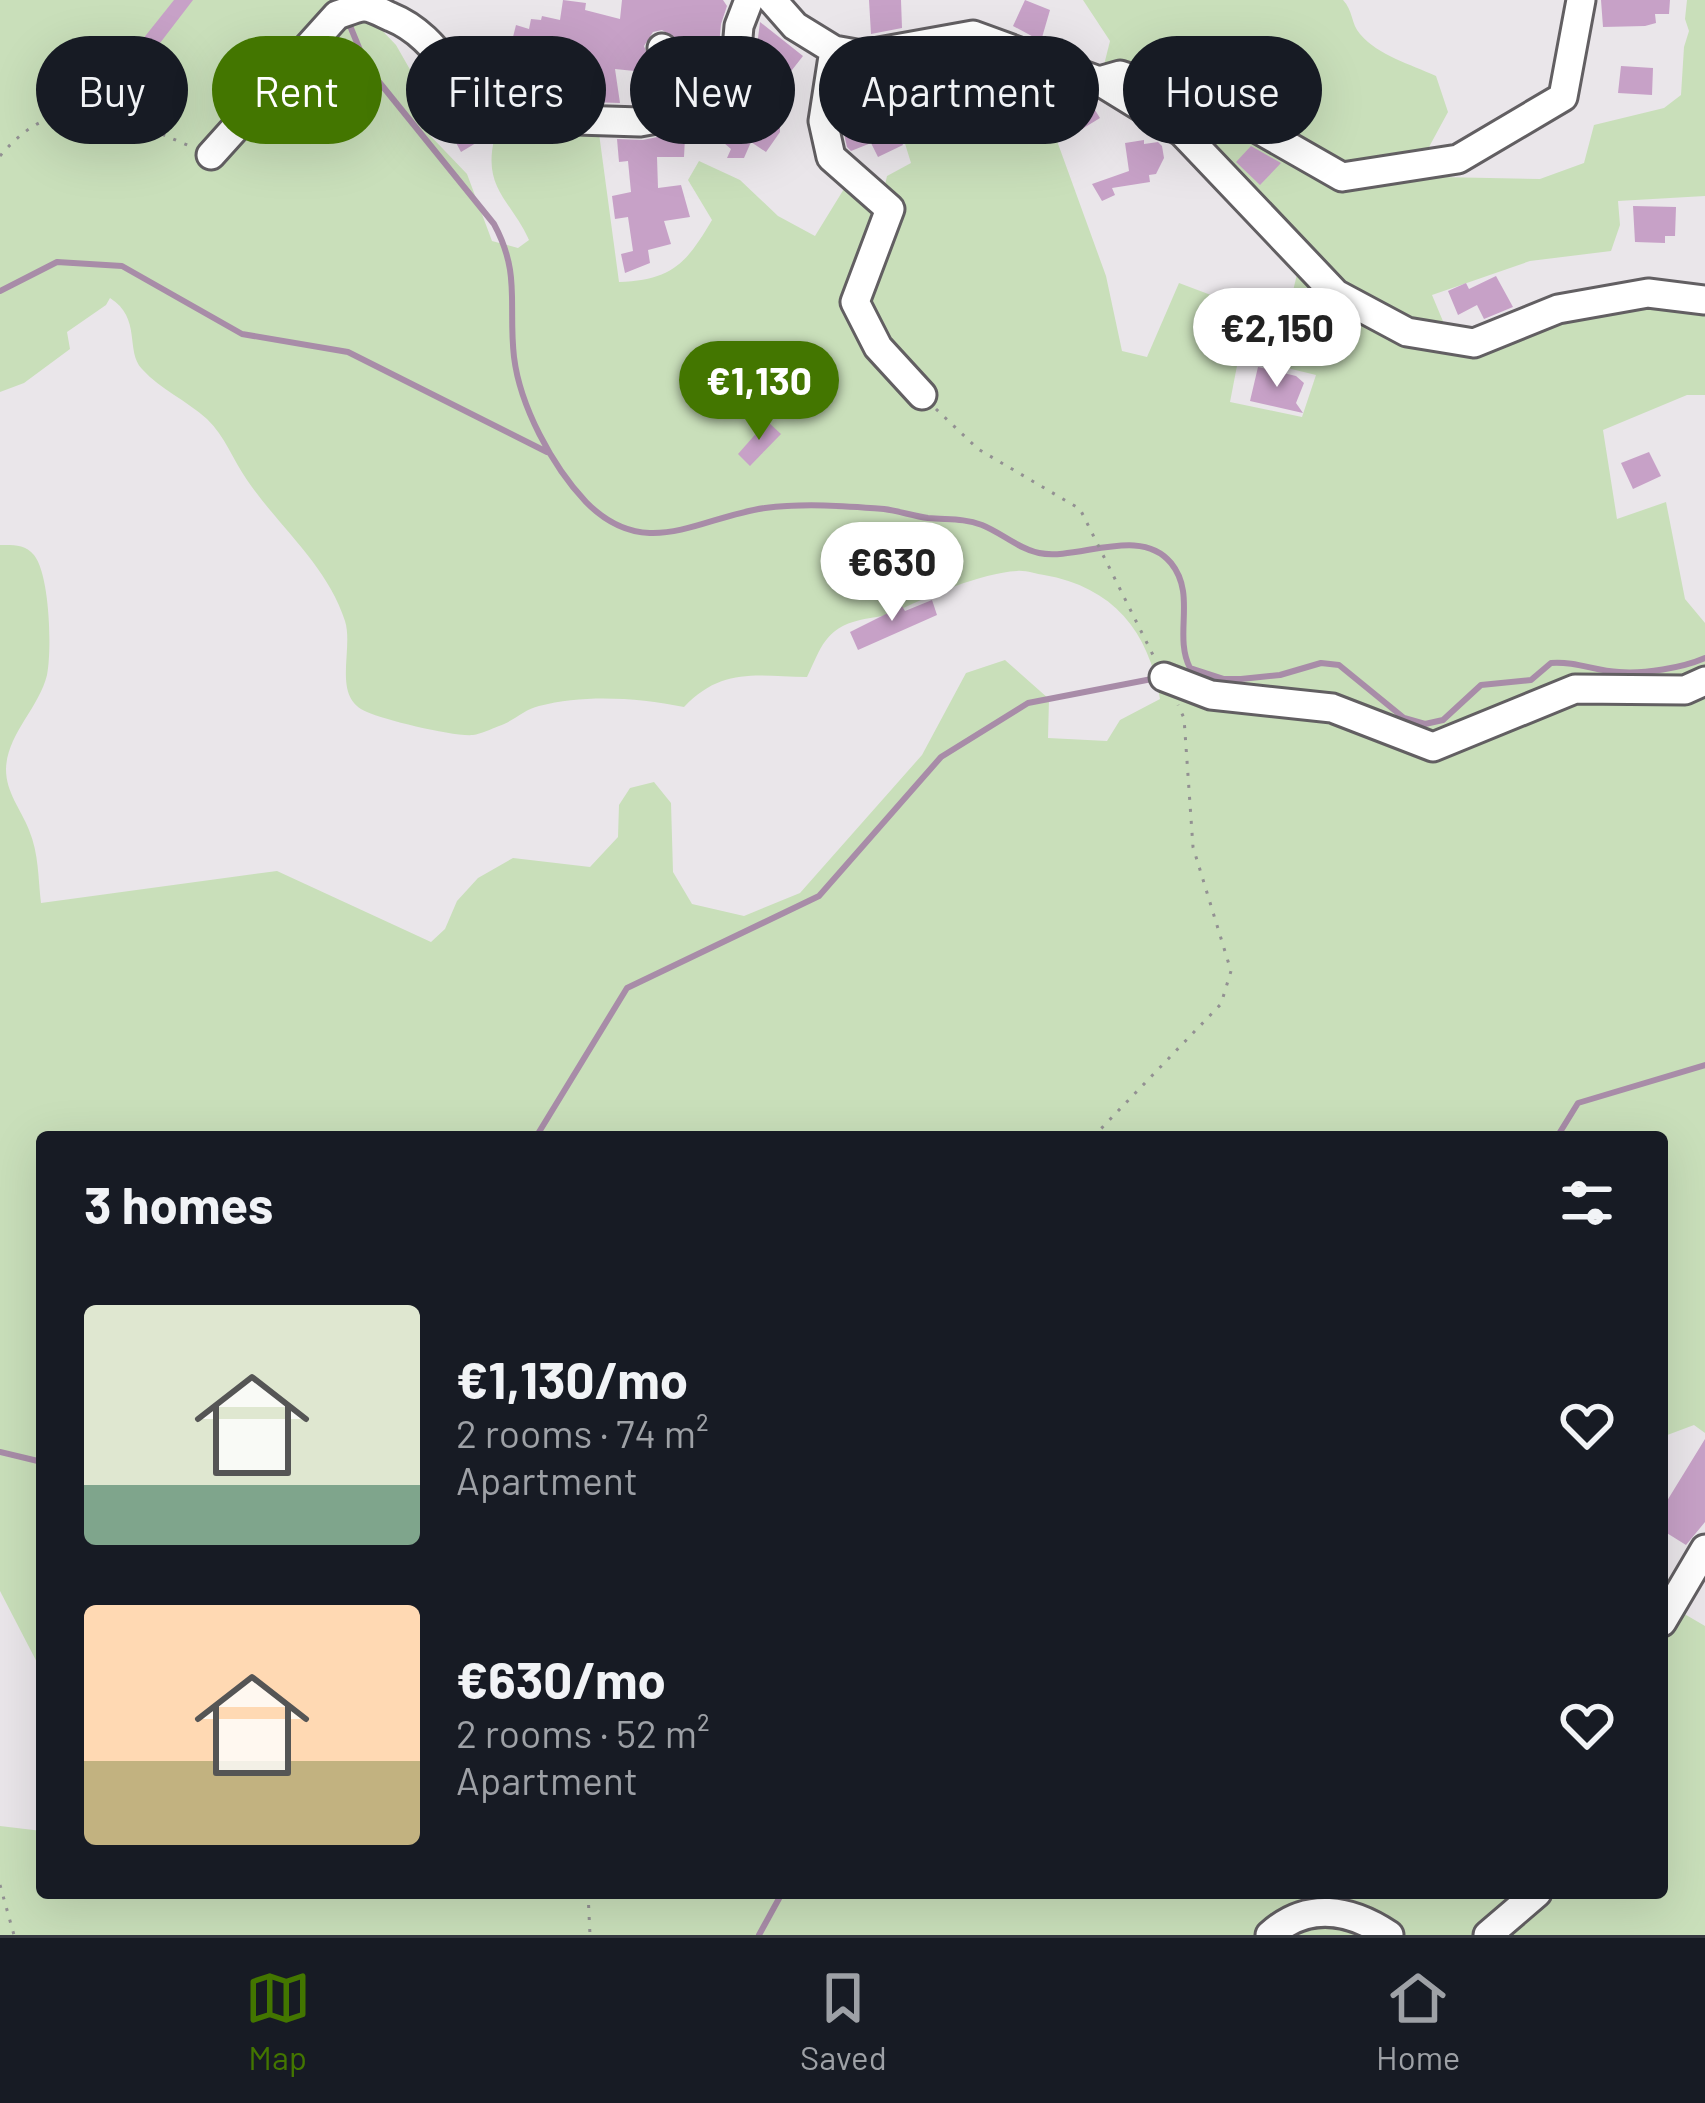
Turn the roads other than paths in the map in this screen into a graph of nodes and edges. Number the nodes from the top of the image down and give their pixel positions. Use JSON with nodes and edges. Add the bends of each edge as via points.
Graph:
{"nodes":[{"id":1,"x":749,"y":0,"type":"edge"},
{"id":2,"x":772,"y":0,"type":"edge"},
{"id":3,"x":1581,"y":0,"type":"edge"},
{"id":4,"x":738,"y":36,"type":"edge"},
{"id":5,"x":819,"y":41,"type":"edge"},
{"id":6,"x":1099,"y":81,"type":"joint"},
{"id":7,"x":630,"y":122,"type":"edge"},
{"id":8,"x":828,"y":144,"type":"edge"},
{"id":9,"x":211,"y":155,"type":"road end"},
{"id":10,"x":1705,"y":300,"type":"edge"},
{"id":11,"x":922,"y":395,"type":"road end"},
{"id":12,"x":1164,"y":677,"type":"road end"},
{"id":13,"x":1705,"y":681,"type":"edge"},
{"id":14,"x":1705,"y":1550,"type":"edge"},
{"id":15,"x":1668,"y":1612,"type":"edge"},
{"id":16,"x":1530,"y":1899,"type":"edge"},
{"id":17,"x":1278,"y":1928,"type":"edge"},
{"id":18,"x":1389,"y":1935,"type":"edge"},
{"id":19,"x":1488,"y":1935,"type":"edge"}],
"edges":[{"from":1,"to":4,"type":"street"},
{"from":2,"to":5,"type":"street"},
{"from":3,"to":6,"type":"street","via":[[1563,97],[1458,159],[1342,177],[1222,109],[1120,75]]},
{"from":6,"to":10,"type":"street","via":[[1182,132],[1336,294],[1407,332],[1474,343],[1558,309],[1648,292]]},
{"from":7,"to":9,"type":"street","via":[[494,112],[433,44],[364,7],[337,15]]},
{"from":8,"to":11,"type":"street","via":[[831,157],[890,208],[856,302],[878,347]]},
{"from":12,"to":13,"type":"street","via":[[1210,695],[1331,709],[1433,747],[1575,689],[1685,690]]},
{"from":14,"to":15,"type":"street"},
{"from":16,"to":19,"type":"street"},
{"from":17,"to":18,"type":"street","via":[[1325,1910],[1360,1917]]}]}
